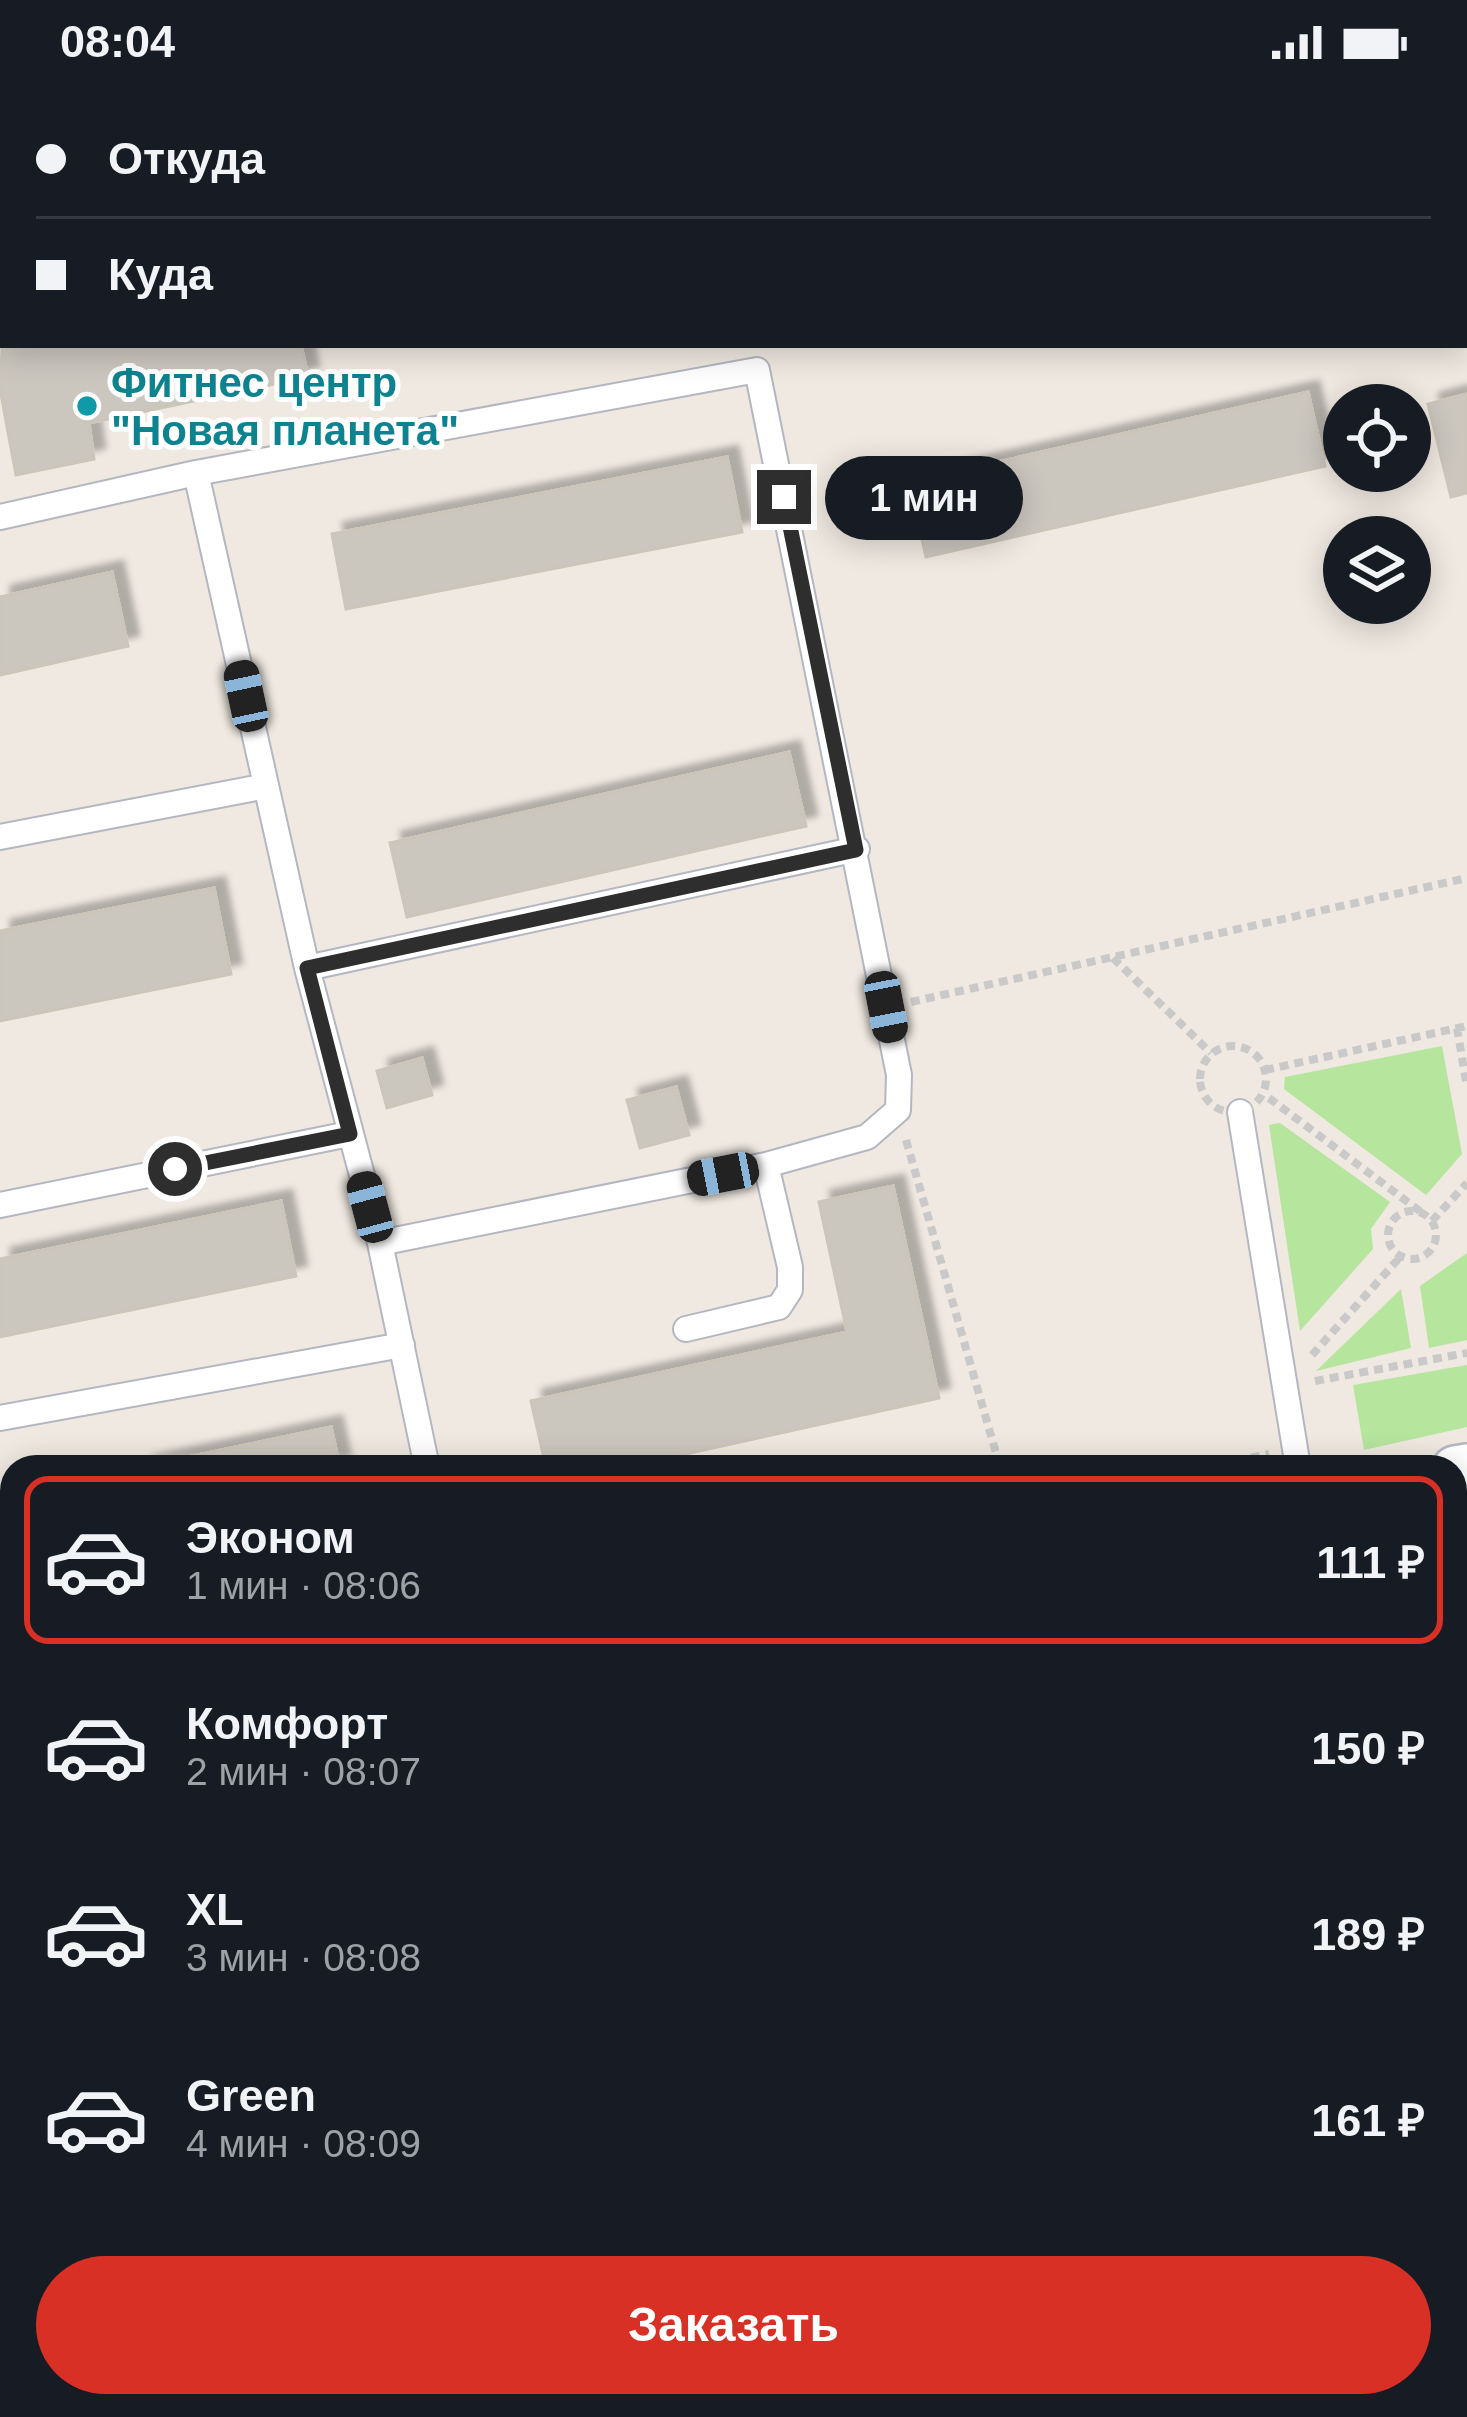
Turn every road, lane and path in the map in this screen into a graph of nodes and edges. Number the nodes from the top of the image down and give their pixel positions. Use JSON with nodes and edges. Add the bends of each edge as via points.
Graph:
{"nodes":[{"id":1,"x":754,"y":358,"type":"edge"},
{"id":2,"x":196,"y":473,"type":"junction"},
{"id":3,"x":0,"y":517,"type":"edge"},
{"id":4,"x":266,"y":786,"type":"junction"},
{"id":5,"x":0,"y":837,"type":"edge"},
{"id":6,"x":856,"y":850,"type":"junction"},
{"id":7,"x":1467,"y":878,"type":"edge"},
{"id":8,"x":1113,"y":957,"type":"junction"},
{"id":9,"x":307,"y":968,"type":"junction"},
{"id":10,"x":886,"y":1007,"type":"junction"},
{"id":11,"x":1462,"y":1027,"type":"edge"},
{"id":12,"x":1211,"y":1054,"type":"dead end"},
{"id":13,"x":1265,"y":1070,"type":"dead end"},
{"id":14,"x":1467,"y":1087,"type":"edge"},
{"id":15,"x":1263,"y":1094,"type":"dead end"},
{"id":16,"x":898,"y":1110,"type":"junction"},
{"id":17,"x":1240,"y":1112,"type":"dead end"},
{"id":18,"x":350,"y":1134,"type":"junction"},
{"id":19,"x":766,"y":1165,"type":"junction"},
{"id":20,"x":1467,"y":1183,"type":"edge"},
{"id":21,"x":0,"y":1204,"type":"edge"},
{"id":22,"x":1421,"y":1212,"type":"junction"},
{"id":23,"x":1432,"y":1221,"type":"junction"},
{"id":24,"x":380,"y":1243,"type":"junction"},
{"id":25,"x":1401,"y":1256,"type":"junction"},
{"id":26,"x":686,"y":1329,"type":"dead end"},
{"id":27,"x":402,"y":1345,"type":"junction"},
{"id":28,"x":1467,"y":1353,"type":"edge"},
{"id":29,"x":1282,"y":1388,"type":"junction"},
{"id":30,"x":0,"y":1418,"type":"edge"},
{"id":31,"x":425,"y":1455,"type":"edge"},
{"id":32,"x":997,"y":1455,"type":"edge"},
{"id":33,"x":1295,"y":1455,"type":"edge"}],
"edges":[{"from":1,"to":2,"type":"lane"},
{"from":1,"to":6,"type":"lane"},
{"from":2,"to":3,"type":"lane"},
{"from":2,"to":4,"type":"lane"},
{"from":4,"to":5,"type":"lane"},
{"from":4,"to":9,"type":"lane"},
{"from":6,"to":9,"type":"lane"},
{"from":6,"to":10,"type":"lane"},
{"from":7,"to":8,"type":"path"},
{"from":8,"to":10,"type":"path"},
{"from":8,"to":12,"type":"path"},
{"from":9,"to":18,"type":"lane"},
{"from":10,"to":16,"type":"lane"},
{"from":11,"to":13,"type":"path"},
{"from":11,"to":14,"type":"path"},
{"from":15,"to":22,"type":"path"},
{"from":16,"to":19,"type":"lane","via":[[867,1137]]},
{"from":16,"to":32,"type":"path"},
{"from":17,"to":29,"type":"lane"},
{"from":18,"to":21,"type":"lane"},
{"from":18,"to":24,"type":"lane"},
{"from":19,"to":24,"type":"lane"},
{"from":19,"to":26,"type":"lane","via":[[790,1290],[779,1307]]},
{"from":20,"to":23,"type":"path"},
{"from":22,"to":23,"type":"path"},
{"from":22,"to":25,"type":"path","via":[[1392,1221],[1388,1237]]},
{"from":23,"to":25,"type":"path","via":[[1431,1251]]},
{"from":24,"to":27,"type":"lane"},
{"from":25,"to":29,"type":"path"},
{"from":27,"to":30,"type":"lane"},
{"from":27,"to":31,"type":"lane"},
{"from":28,"to":29,"type":"path"},
{"from":29,"to":33,"type":"lane"}]}
